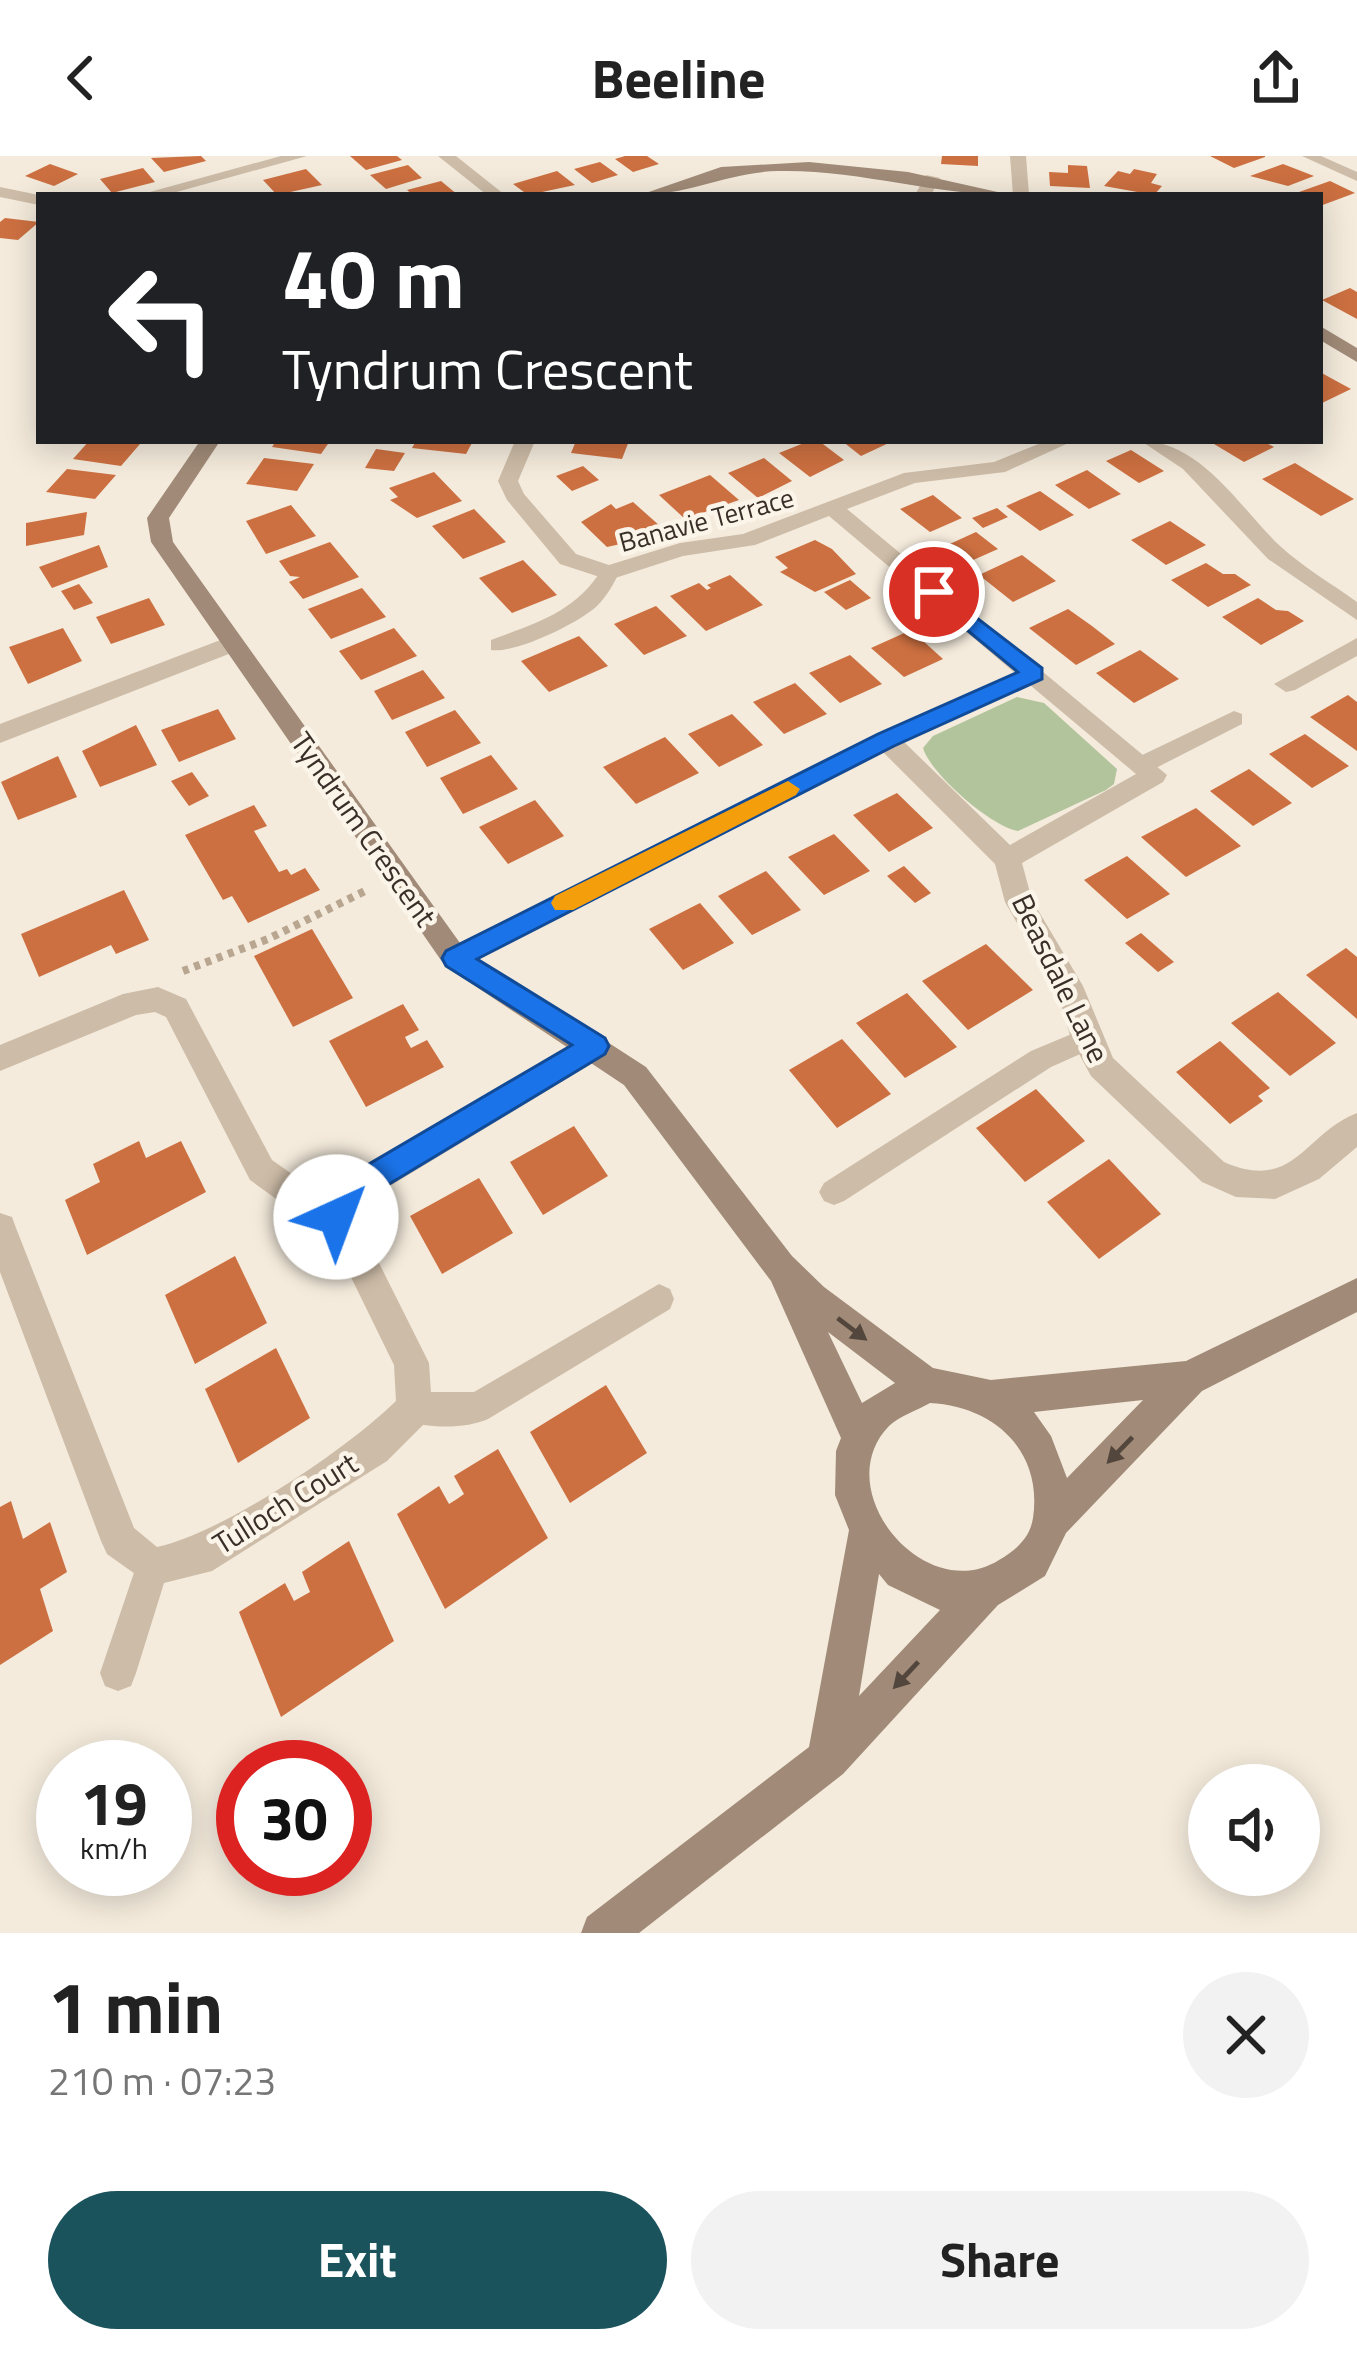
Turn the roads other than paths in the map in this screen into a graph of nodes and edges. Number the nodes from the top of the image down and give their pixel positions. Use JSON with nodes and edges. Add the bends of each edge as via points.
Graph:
{"nodes":[{"id":1,"x":298,"y":156,"type":"edge"},
{"id":2,"x":446,"y":156,"type":"edge"},
{"id":3,"x":1018,"y":156,"type":"edge"},
{"id":4,"x":1309,"y":156,"type":"edge"},
{"id":5,"x":1357,"y":177,"type":"edge"},
{"id":6,"x":932,"y":178,"type":"junction"},
{"id":7,"x":0,"y":192,"type":"edge"},
{"id":8,"x":159,"y":192,"type":"edge"},
{"id":9,"x":493,"y":192,"type":"edge"},
{"id":10,"x":659,"y":192,"type":"edge"},
{"id":11,"x":925,"y":192,"type":"edge"},
{"id":12,"x":990,"y":192,"type":"edge"},
{"id":13,"x":1022,"y":192,"type":"edge"},
{"id":14,"x":36,"y":199,"type":"edge"},
{"id":15,"x":1323,"y":334,"type":"edge"},
{"id":16,"x":1357,"y":356,"type":"edge"},
{"id":17,"x":208,"y":444,"type":"edge"},
{"id":18,"x":524,"y":444,"type":"edge"},
{"id":19,"x":1056,"y":444,"type":"edge"},
{"id":20,"x":1156,"y":444,"type":"edge"},
{"id":21,"x":835,"y":510,"type":"junction"},
{"id":22,"x":609,"y":573,"type":"junction"},
{"id":23,"x":1357,"y":613,"type":"edge"},
{"id":24,"x":231,"y":644,"type":"junction"},
{"id":25,"x":498,"y":645,"type":"dead end"},
{"id":26,"x":1357,"y":646,"type":"edge"},
{"id":27,"x":1034,"y":674,"type":"junction"},
{"id":28,"x":1286,"y":685,"type":"dead end"},
{"id":29,"x":1234,"y":719,"type":"dead end"},
{"id":30,"x":0,"y":734,"type":"edge"},
{"id":31,"x":886,"y":740,"type":"junction"},
{"id":32,"x":1142,"y":766,"type":"junction"},
{"id":33,"x":1007,"y":859,"type":"junction"},
{"id":34,"x":455,"y":958,"type":"junction"},
{"id":35,"x":1086,"y":1039,"type":"junction"},
{"id":36,"x":595,"y":1046,"type":"junction"},
{"id":37,"x":0,"y":1058,"type":"edge"},
{"id":38,"x":1357,"y":1127,"type":"edge"},
{"id":39,"x":834,"y":1192,"type":"dead end"},
{"id":40,"x":336,"y":1204,"type":"junction"},
{"id":41,"x":0,"y":1228,"type":"edge"},
{"id":42,"x":780,"y":1268,"type":"junction"},
{"id":43,"x":1357,"y":1294,"type":"edge"},
{"id":44,"x":659,"y":1299,"type":"dead end"},
{"id":45,"x":1189,"y":1378,"type":"junction"},
{"id":46,"x":927,"y":1385,"type":"junction"},
{"id":47,"x":992,"y":1398,"type":"junction"},
{"id":48,"x":414,"y":1408,"type":"junction"},
{"id":49,"x":859,"y":1436,"type":"junction"},
{"id":50,"x":1051,"y":1522,"type":"junction"},
{"id":51,"x":866,"y":1534,"type":"junction"},
{"id":52,"x":152,"y":1568,"type":"junction"},
{"id":53,"x":984,"y":1592,"type":"junction"},
{"id":54,"x":118,"y":1672,"type":"dead end"},
{"id":55,"x":828,"y":1759,"type":"junction"},
{"id":56,"x":603,"y":1933,"type":"edge"}],
"edges":[{"from":1,"to":8,"type":"street"},
{"from":2,"to":9,"type":"street"},
{"from":3,"to":13,"type":"street"},
{"from":4,"to":5,"type":"lane"},
{"from":6,"to":10,"type":"street","via":[[743,168]]},
{"from":6,"to":11,"type":"street"},
{"from":6,"to":12,"type":"street"},
{"from":7,"to":14,"type":"street"},
{"from":15,"to":16,"type":"street"},
{"from":17,"to":24,"type":"street","name":"Tyndrum Crescent","via":[[158,518],[162,542]]},
{"from":18,"to":22,"type":"street","name":"Banavie Terrace","via":[[508,481],[514,496],[568,559]]},
{"from":19,"to":21,"type":"street","name":"Banavie Terrace","via":[[998,468],[911,477]]},
{"from":20,"to":23,"type":"street","via":[[1190,466],[1276,554]]},
{"from":21,"to":22,"type":"street","name":"Banavie Terrace"},
{"from":21,"to":27,"type":"street"},
{"from":22,"to":25,"type":"lane","via":[[587,609]]},
{"from":24,"to":30,"type":"street"},
{"from":24,"to":34,"type":"street","name":"Tyndrum Crescent"},
{"from":26,"to":28,"type":"street"},
{"from":27,"to":31,"type":"street"},
{"from":27,"to":32,"type":"street"},
{"from":29,"to":32,"type":"lane"},
{"from":31,"to":33,"type":"street"},
{"from":31,"to":34,"type":"street"},
{"from":32,"to":33,"type":"street","via":[[1154,776]]},
{"from":33,"to":35,"type":"street","name":"Beasdale Lane","via":[[1018,902],[1072,995]]},
{"from":34,"to":36,"type":"street","name":"Tyndrum Crescent"},
{"from":35,"to":38,"type":"street","name":"Beasdale Lane","via":[[1135,1101],[1232,1183],[1289,1183]]},
{"from":35,"to":39,"type":"lane","via":[[1041,1059]]},
{"from":36,"to":40,"type":"street"},
{"from":36,"to":42,"type":"street","name":"Tyndrum Crescent","via":[[635,1076]]},
{"from":37,"to":40,"type":"street","via":[[158,999],[176,1008],[262,1170],[290,1191]]},
{"from":40,"to":48,"type":"street","via":[[411,1363]]},
{"from":41,"to":52,"type":"street","via":[[120,1541]]},
{"from":42,"to":46,"type":"street","name":"Tyndrum Crescent","one_way":true},
{"from":42,"to":49,"type":"street","name":"Tyndrum Crescent"},
{"from":43,"to":45,"type":"street"},
{"from":44,"to":48,"type":"lane","via":[[477,1408]]},
{"from":45,"to":47,"type":"street"},
{"from":45,"to":50,"type":"street","one_way":true},
{"from":46,"to":47,"type":"street"},
{"from":46,"to":49,"type":"street","via":[[898,1394]]},
{"from":47,"to":50,"type":"street","via":[[1040,1451],[1052,1486]]},
{"from":48,"to":52,"type":"street","name":"Tulloch Court","via":[[374,1448],[198,1556]]},
{"from":49,"to":51,"type":"street","via":[[853,1501]]},
{"from":50,"to":53,"type":"street","via":[[1039,1554],[1016,1578]]},
{"from":51,"to":53,"type":"street","via":[[917,1583],[951,1594]]},
{"from":51,"to":55,"type":"street"},
{"from":52,"to":54,"type":"lane"},
{"from":53,"to":55,"type":"street","one_way":true},
{"from":55,"to":56,"type":"street"}]}
